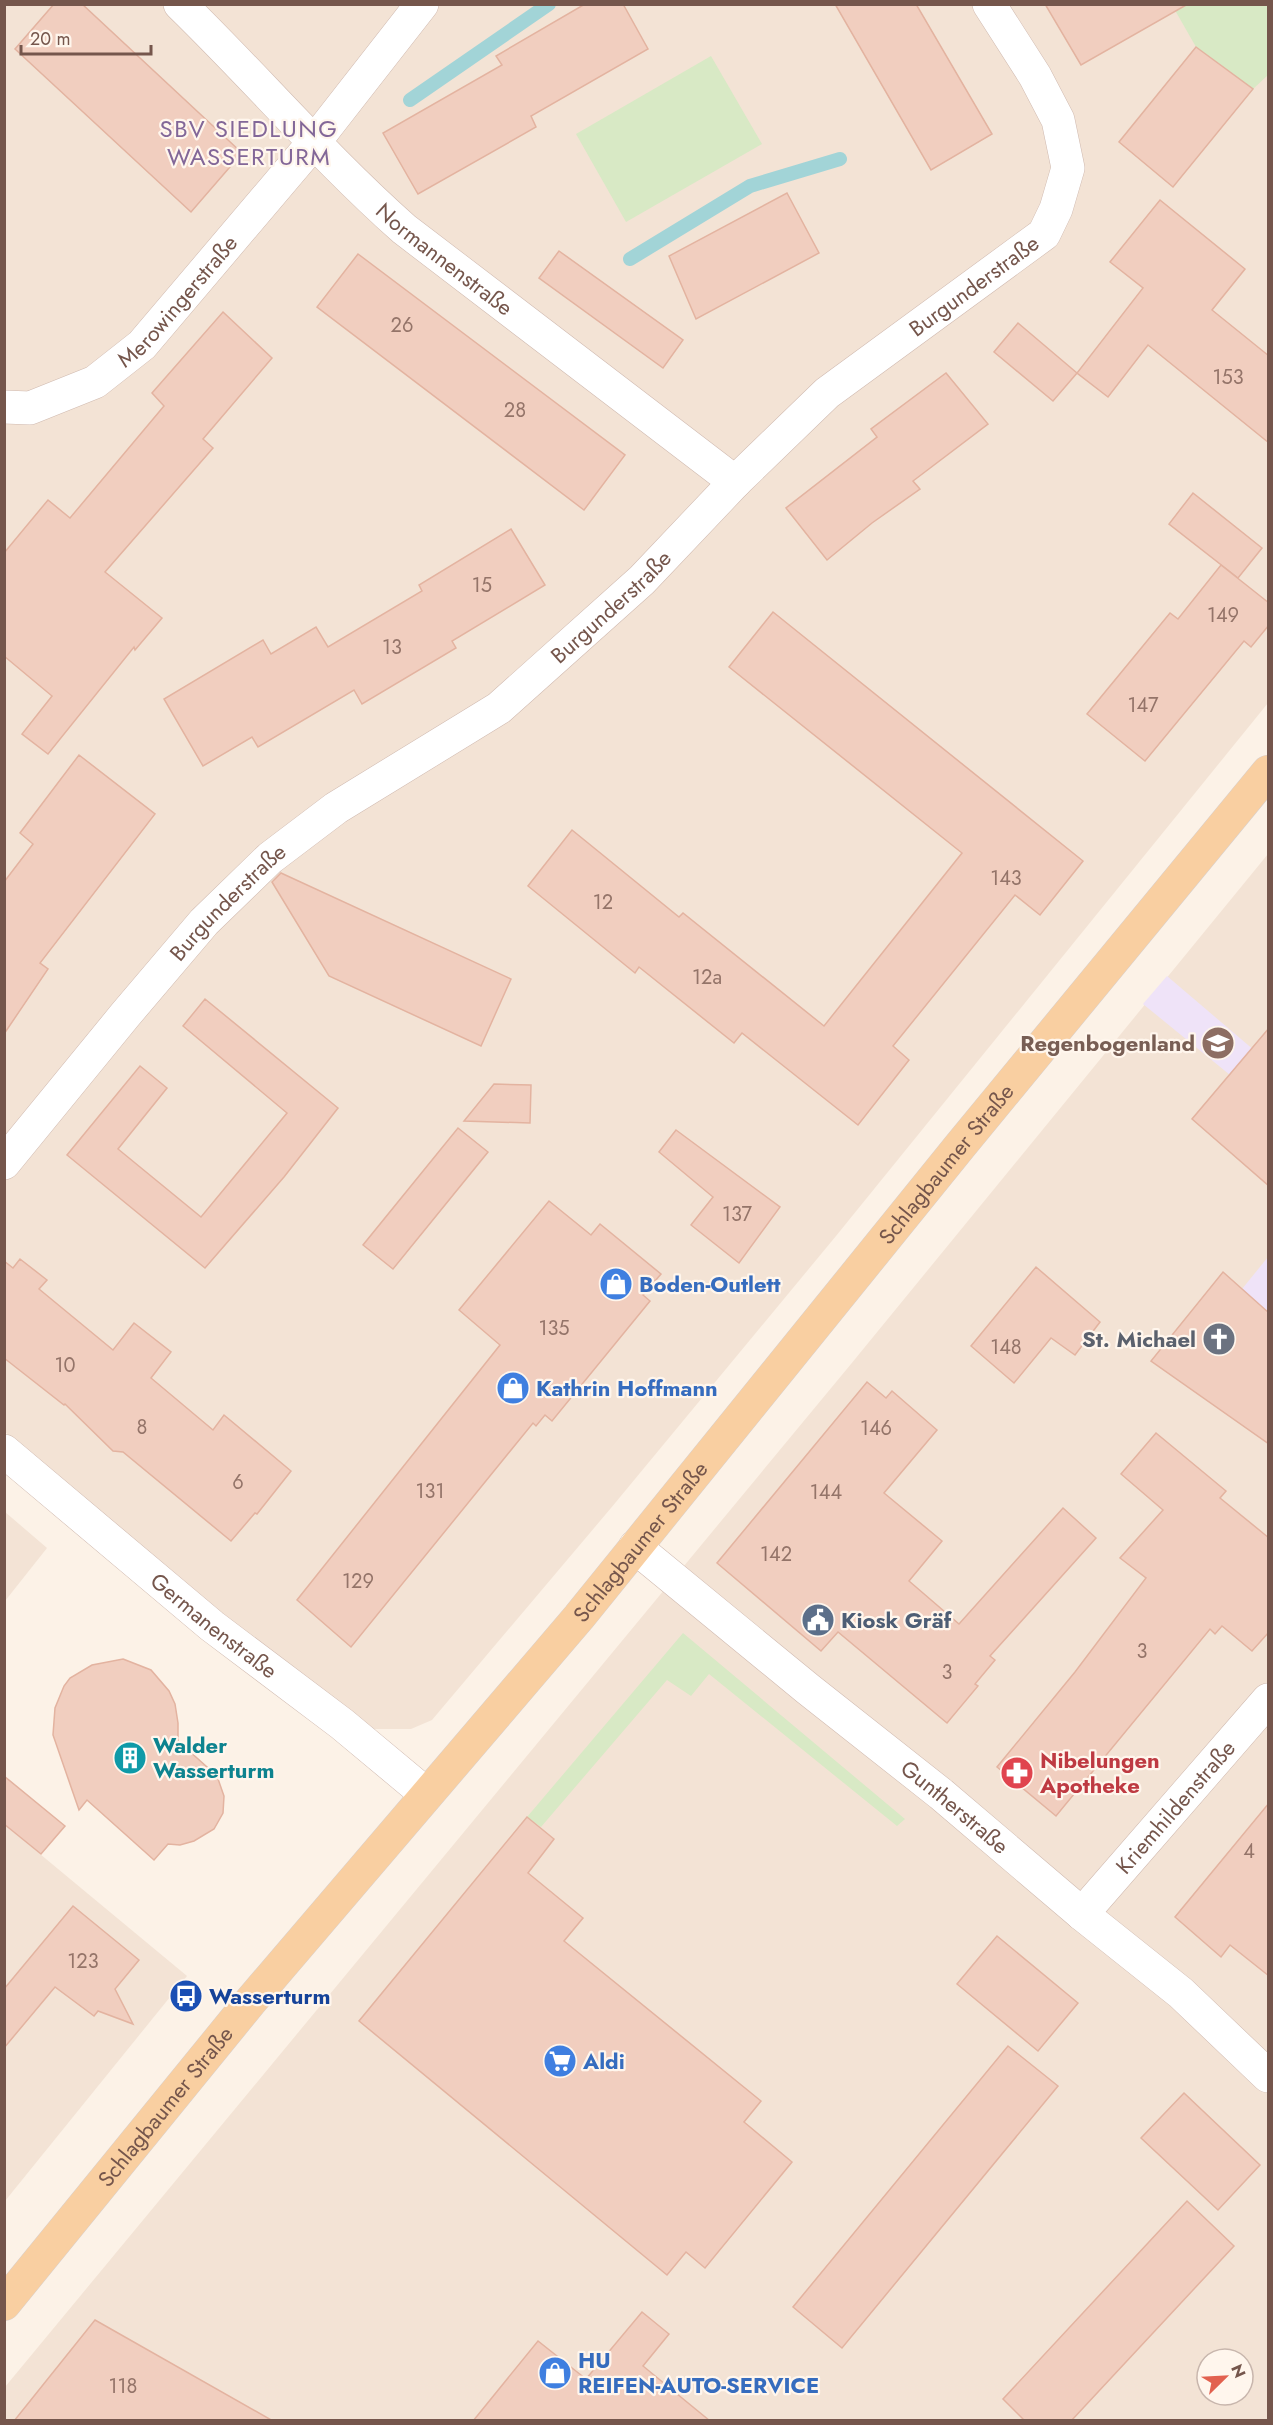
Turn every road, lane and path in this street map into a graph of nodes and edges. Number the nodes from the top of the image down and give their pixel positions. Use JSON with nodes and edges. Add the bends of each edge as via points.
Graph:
{"nodes":[{"id":1,"x":180,"y":4,"type":"edge"},
{"id":2,"x":422,"y":4,"type":"edge"},
{"id":3,"x":989,"y":4,"type":"edge"},
{"id":4,"x":315,"y":141,"type":"junction"},
{"id":5,"x":4,"y":407,"type":"edge"},
{"id":6,"x":735,"y":482,"type":"junction"},
{"id":7,"x":1269,"y":772,"type":"edge"},
{"id":8,"x":4,"y":1163,"type":"edge"},
{"id":9,"x":4,"y":1451,"type":"edge"},
{"id":10,"x":635,"y":1547,"type":"junction"},
{"id":11,"x":1269,"y":1700,"type":"edge"},
{"id":12,"x":426,"y":1794,"type":"junction"},
{"id":13,"x":1082,"y":1914,"type":"junction"},
{"id":14,"x":1269,"y":2076,"type":"edge"},
{"id":15,"x":4,"y":2304,"type":"edge"}],
"edges":[{"from":1,"to":4,"type":"street","name":"Normannenstraße"},
{"from":2,"to":4,"type":"street","name":"Merowingerstraße"},
{"from":3,"to":6,"type":"street","name":"Burgunderstraße","via":[[1058,120],[1068,168],[1044,234],[827,393]]},
{"from":4,"to":5,"type":"street","name":"Merowingerstraße","via":[[142,345],[95,382],[30,408]]},
{"from":4,"to":6,"type":"street","name":"Normannenstraße","via":[[355,185],[404,229]]},
{"from":6,"to":8,"type":"street","name":"Burgunderstraße","via":[[642,580],[499,708],[336,808],[270,858],[204,922]]},
{"from":7,"to":10,"type":"main road","name":"Schlagbaumer Straße"},
{"from":9,"to":12,"type":"street","name":"Germanenstraße","via":[[212,1626],[342,1724]]},
{"from":10,"to":12,"type":"main road","name":"Schlagbaumer Straße","via":[[537,1668]]},
{"from":10,"to":13,"type":"street","name":"Guntherstraße","via":[[941,1794]]},
{"from":11,"to":13,"type":"street","name":"Kriemhildenstraße"},
{"from":12,"to":15,"type":"main road","name":"Schlagbaumer Straße","via":[[226,2031]]},
{"from":13,"to":14,"type":"street","name":"Guntherstraße","via":[[1180,1993]]}]}
